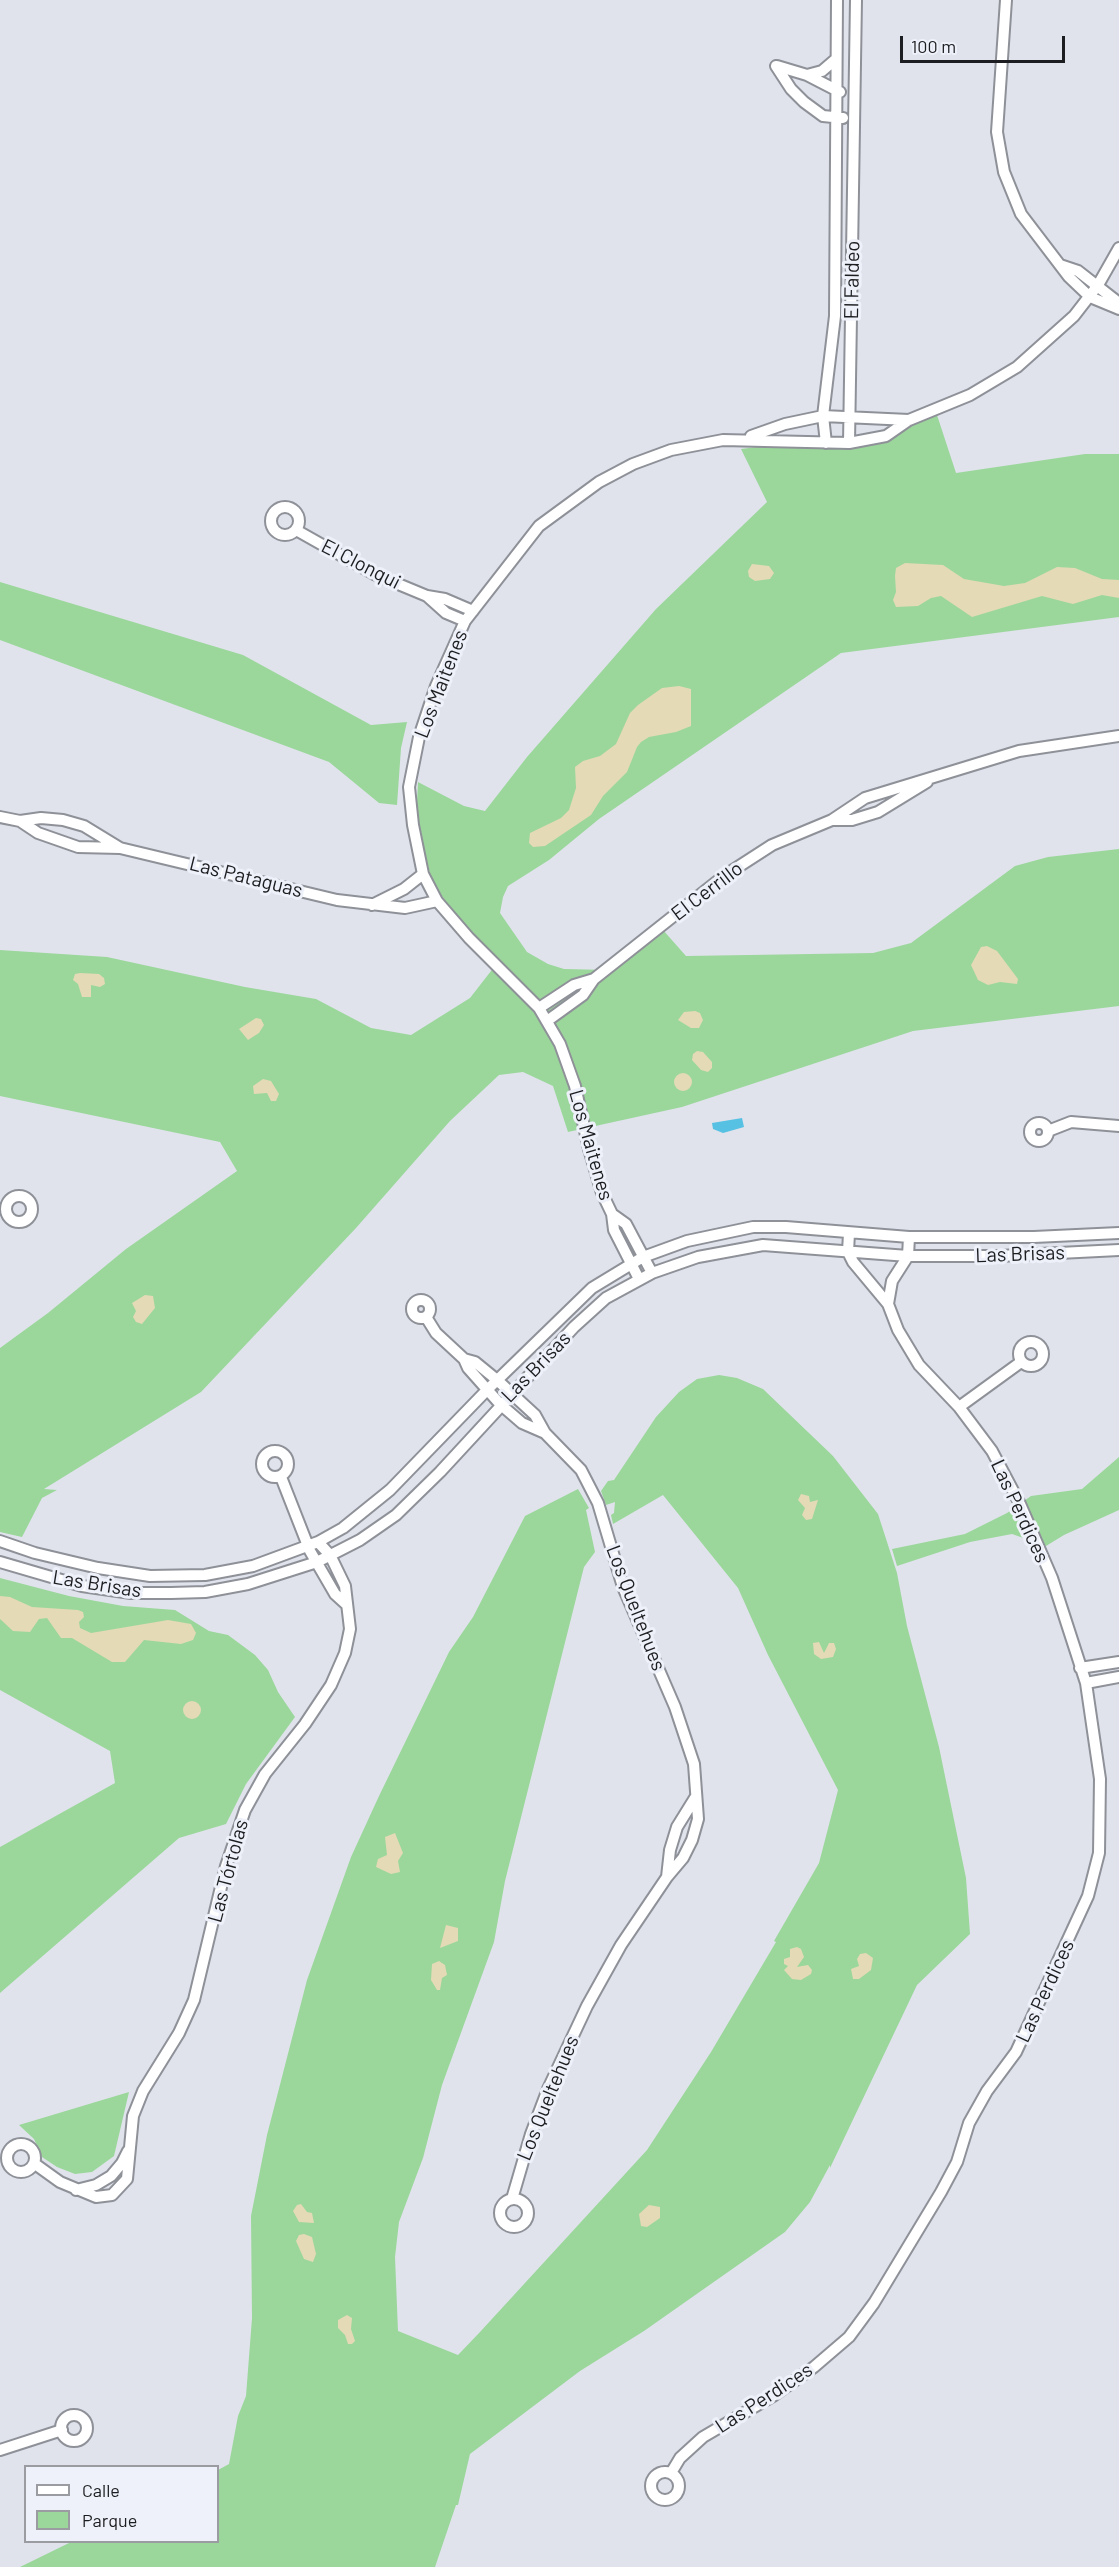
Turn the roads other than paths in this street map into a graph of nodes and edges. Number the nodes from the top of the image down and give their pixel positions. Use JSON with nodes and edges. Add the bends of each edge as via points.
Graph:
{"nodes":[{"id":1,"x":837,"y":0,"type":"edge"},
{"id":2,"x":856,"y":0,"type":"edge"},
{"id":3,"x":1006,"y":0,"type":"edge"},
{"id":4,"x":836,"y":59,"type":"junction"},
{"id":5,"x":807,"y":75,"type":"junction"},
{"id":6,"x":836,"y":92,"type":"junction"},
{"id":7,"x":853,"y":93,"type":"junction"},
{"id":8,"x":853,"y":117,"type":"junction"},
{"id":9,"x":836,"y":119,"type":"junction"},
{"id":10,"x":1119,"y":248,"type":"edge"},
{"id":11,"x":1060,"y":265,"type":"junction"},
{"id":12,"x":1098,"y":285,"type":"junction"},
{"id":13,"x":1090,"y":297,"type":"junction"},
{"id":14,"x":1119,"y":303,"type":"edge"},
{"id":15,"x":1119,"y":309,"type":"edge"},
{"id":16,"x":850,"y":415,"type":"junction"},
{"id":17,"x":823,"y":416,"type":"junction"},
{"id":18,"x":909,"y":420,"type":"junction"},
{"id":19,"x":743,"y":439,"type":"junction"},
{"id":20,"x":826,"y":443,"type":"junction"},
{"id":21,"x":849,"y":443,"type":"junction"},
{"id":22,"x":296,"y":530,"type":"dead end"},
{"id":23,"x":427,"y":596,"type":"junction"},
{"id":24,"x":473,"y":611,"type":"junction"},
{"id":25,"x":465,"y":621,"type":"junction"},
{"id":26,"x":1119,"y":736,"type":"edge"},
{"id":27,"x":932,"y":779,"type":"junction"},
{"id":28,"x":0,"y":817,"type":"edge"},
{"id":29,"x":832,"y":820,"type":"junction"},
{"id":30,"x":20,"y":821,"type":"junction"},
{"id":31,"x":120,"y":848,"type":"junction"},
{"id":32,"x":423,"y":874,"type":"junction"},
{"id":33,"x":436,"y":901,"type":"junction"},
{"id":34,"x":372,"y":905,"type":"junction"},
{"id":35,"x":594,"y":980,"type":"junction"},
{"id":36,"x":539,"y":1008,"type":"junction"},
{"id":37,"x":547,"y":1021,"type":"junction"},
{"id":38,"x":1119,"y":1126,"type":"edge"},
{"id":39,"x":1048,"y":1131,"type":"dead end"},
{"id":40,"x":612,"y":1215,"type":"junction"},
{"id":41,"x":849,"y":1233,"type":"junction"},
{"id":42,"x":1119,"y":1233,"type":"edge"},
{"id":43,"x":909,"y":1236,"type":"junction"},
{"id":44,"x":1119,"y":1250,"type":"edge"},
{"id":45,"x":848,"y":1252,"type":"junction"},
{"id":46,"x":908,"y":1256,"type":"junction"},
{"id":47,"x":643,"y":1257,"type":"junction"},
{"id":48,"x":630,"y":1264,"type":"junction"},
{"id":49,"x":652,"y":1273,"type":"junction"},
{"id":50,"x":639,"y":1279,"type":"junction"},
{"id":51,"x":888,"y":1304,"type":"junction"},
{"id":52,"x":426,"y":1317,"type":"dead end"},
{"id":53,"x":464,"y":1359,"type":"junction"},
{"id":54,"x":1021,"y":1362,"type":"dead end"},
{"id":55,"x":498,"y":1380,"type":"junction"},
{"id":56,"x":487,"y":1390,"type":"junction"},
{"id":57,"x":511,"y":1393,"type":"junction"},
{"id":58,"x":500,"y":1404,"type":"junction"},
{"id":59,"x":958,"y":1407,"type":"junction"},
{"id":60,"x":545,"y":1433,"type":"junction"},
{"id":61,"x":280,"y":1477,"type":"dead end"},
{"id":62,"x":0,"y":1541,"type":"edge"},
{"id":63,"x":314,"y":1543,"type":"junction"},
{"id":64,"x":35,"y":1553,"type":"junction"},
{"id":65,"x":330,"y":1555,"type":"junction"},
{"id":66,"x":317,"y":1562,"type":"junction"},
{"id":67,"x":0,"y":1563,"type":"edge"},
{"id":68,"x":30,"y":1572,"type":"junction"},
{"id":69,"x":346,"y":1604,"type":"junction"},
{"id":70,"x":1119,"y":1662,"type":"edge"},
{"id":71,"x":1080,"y":1668,"type":"junction"},
{"id":72,"x":1119,"y":1677,"type":"edge"},
{"id":73,"x":1086,"y":1683,"type":"junction"},
{"id":74,"x":695,"y":1798,"type":"junction"},
{"id":75,"x":667,"y":1876,"type":"junction"},
{"id":76,"x":128,"y":2150,"type":"junction"},
{"id":77,"x":35,"y":2164,"type":"dead end"},
{"id":78,"x":76,"y":2190,"type":"junction"},
{"id":79,"x":512,"y":2199,"type":"dead end"},
{"id":80,"x":62,"y":2430,"type":"dead end"},
{"id":81,"x":0,"y":2450,"type":"edge"},
{"id":82,"x":671,"y":2473,"type":"dead end"}],
"edges":[{"from":1,"to":4,"type":"street","name":"El Faldeo"},
{"from":2,"to":7,"type":"street","name":"El Faldeo"},
{"from":3,"to":11,"type":"street","via":[[997,132],[1004,171],[1021,214]]},
{"from":4,"to":5,"type":"street","via":[[822,71]]},
{"from":4,"to":6,"type":"street","name":"El Faldeo"},
{"from":5,"to":6,"type":"street"},
{"from":5,"to":9,"type":"street","via":[[776,66],[804,102],[823,116]]},
{"from":6,"to":7,"type":"street"},
{"from":6,"to":9,"type":"street","name":"El Faldeo"},
{"from":7,"to":8,"type":"street","name":"El Faldeo"},
{"from":8,"to":9,"type":"street"},
{"from":8,"to":16,"type":"street","name":"El Faldeo"},
{"from":9,"to":17,"type":"street","name":"El Faldeo","via":[[835,316]]},
{"from":10,"to":12,"type":"street","name":"Los Maitenes"},
{"from":11,"to":12,"type":"street","via":[[1078,271]]},
{"from":11,"to":13,"type":"street"},
{"from":12,"to":13,"type":"street","name":"Los Maitenes"},
{"from":12,"to":14,"type":"street"},
{"from":13,"to":15,"type":"street"},
{"from":13,"to":18,"type":"street","name":"Los Maitenes","via":[[1017,367],[970,395]]},
{"from":16,"to":17,"type":"street","name":"Los Maitenes"},
{"from":16,"to":18,"type":"street","name":"Los Maitenes"},
{"from":16,"to":21,"type":"street","name":"El Faldeo"},
{"from":17,"to":19,"type":"street","name":"Los Maitenes"},
{"from":17,"to":20,"type":"street","name":"El Faldeo"},
{"from":18,"to":21,"type":"street","name":"Los Maitenes","via":[[886,435]]},
{"from":19,"to":20,"type":"street","name":"Los Maitenes"},
{"from":19,"to":24,"type":"street","name":"Los Maitenes","via":[[671,450],[598,482],[539,526]]},
{"from":20,"to":21,"type":"street","name":"Los Maitenes"},
{"from":22,"to":23,"type":"street","name":"El Clonqui","via":[[374,574]]},
{"from":23,"to":24,"type":"street","name":"El Clonqui"},
{"from":23,"to":25,"type":"street","name":"El Clonqui","via":[[446,613]]},
{"from":24,"to":25,"type":"street","name":"Los Maitenes"},
{"from":25,"to":32,"type":"street","name":"Los Maitenes","via":[[436,686],[419,737],[409,787]]},
{"from":26,"to":27,"type":"street","name":"El Cerrillo","via":[[1019,751]]},
{"from":27,"to":29,"type":"street","name":"El Cerrillo","via":[[866,798]]},
{"from":27,"to":29,"type":"street","name":"El Cerrillo","via":[[878,812],[852,820]]},
{"from":28,"to":30,"type":"street","name":"Las Pataguas"},
{"from":29,"to":35,"type":"street","name":"El Cerrillo","via":[[772,845],[724,876]]},
{"from":30,"to":31,"type":"street","name":"Las Pataguas","via":[[57,842]]},
{"from":30,"to":31,"type":"street","name":"Las Pataguas","via":[[41,819],[84,826]]},
{"from":31,"to":34,"type":"street","name":"Las Pataguas"},
{"from":32,"to":33,"type":"street","name":"Los Maitenes"},
{"from":32,"to":34,"type":"street"},
{"from":33,"to":34,"type":"street","name":"Las Pataguas","via":[[405,908]]},
{"from":33,"to":36,"type":"street","name":"Los Maitenes"},
{"from":35,"to":36,"type":"street","name":"El Cerrillo","via":[[574,985]]},
{"from":35,"to":37,"type":"street","name":"El Cerrillo","via":[[583,995]]},
{"from":36,"to":37,"type":"street","name":"Los Maitenes"},
{"from":37,"to":40,"type":"street","name":"Los Maitenes","via":[[570,1070],[592,1160]]},
{"from":38,"to":39,"type":"street","via":[[1071,1122]]},
{"from":40,"to":47,"type":"street","name":"Los Maitenes","via":[[626,1224]]},
{"from":40,"to":48,"type":"street","name":"Los Maitenes","via":[[614,1230]]},
{"from":41,"to":43,"type":"street","name":"Las Brisas"},
{"from":41,"to":45,"type":"street"},
{"from":41,"to":47,"type":"street","name":"Las Brisas","via":[[753,1227],[687,1241]]},
{"from":42,"to":43,"type":"street","name":"Las Brisas"},
{"from":43,"to":46,"type":"street"},
{"from":44,"to":46,"type":"street","name":"Las Brisas"},
{"from":45,"to":46,"type":"street","name":"Las Brisas"},
{"from":45,"to":49,"type":"street","name":"Las Brisas","via":[[763,1245],[698,1257]]},
{"from":45,"to":51,"type":"street","name":"Las Perdices"},
{"from":46,"to":51,"type":"street","via":[[892,1281]]},
{"from":47,"to":48,"type":"street","name":"Las Brisas"},
{"from":47,"to":49,"type":"street","name":"Los Maitenes"},
{"from":48,"to":50,"type":"street","name":"Los Maitenes"},
{"from":48,"to":55,"type":"street","name":"Las Brisas","via":[[592,1288]]},
{"from":49,"to":50,"type":"street","name":"Las Brisas"},
{"from":50,"to":57,"type":"street","name":"Las Brisas","via":[[606,1298]]},
{"from":51,"to":59,"type":"street","name":"Las Perdices","via":[[919,1365]]},
{"from":52,"to":53,"type":"street","name":"Los Queltehues","via":[[436,1334]]},
{"from":53,"to":55,"type":"street","name":"Los Queltehues","via":[[476,1362]]},
{"from":53,"to":56,"type":"street","name":"Los Queltehues"},
{"from":54,"to":59,"type":"street"},
{"from":55,"to":56,"type":"street","name":"Las Brisas"},
{"from":55,"to":57,"type":"street","name":"Los Queltehues"},
{"from":56,"to":58,"type":"street","name":"Los Queltehues"},
{"from":56,"to":63,"type":"street","name":"Las Brisas","via":[[390,1490],[343,1527]]},
{"from":57,"to":58,"type":"street","name":"Las Brisas"},
{"from":57,"to":60,"type":"street","name":"Los Queltehues","via":[[536,1415]]},
{"from":58,"to":60,"type":"street","name":"Los Queltehues","via":[[522,1423]]},
{"from":58,"to":65,"type":"street","name":"Las Brisas","via":[[396,1515]]},
{"from":59,"to":71,"type":"street","name":"Las Perdices","via":[[992,1451],[1020,1504],[1052,1578]]},
{"from":60,"to":74,"type":"street","name":"Los Queltehues","via":[[576,1463],[598,1503],[623,1587],[683,1728],[694,1764]]},
{"from":61,"to":63,"type":"street","name":"Las Tórtolas"},
{"from":62,"to":64,"type":"street","name":"Las Brisas"},
{"from":63,"to":64,"type":"street","name":"Las Brisas","via":[[253,1566],[205,1575],[150,1576]]},
{"from":63,"to":65,"type":"street","name":"Las Tórtolas"},
{"from":63,"to":66,"type":"street","name":"Las Tórtolas"},
{"from":64,"to":68,"type":"street"},
{"from":65,"to":66,"type":"street","name":"Las Brisas"},
{"from":65,"to":69,"type":"street","name":"Las Tórtolas","via":[[345,1586]]},
{"from":66,"to":68,"type":"street","name":"Las Brisas","via":[[248,1584],[205,1592],[121,1592]]},
{"from":66,"to":69,"type":"street","name":"Las Tórtolas","via":[[335,1594]]},
{"from":67,"to":68,"type":"street","name":"Las Brisas"},
{"from":69,"to":76,"type":"street","name":"Las Tórtolas","via":[[350,1622],[348,1645],[331,1685],[265,1774],[238,1827],[201,1981],[180,2034],[138,2102]]},
{"from":70,"to":71,"type":"street"},
{"from":71,"to":73,"type":"street","name":"Las Perdices"},
{"from":72,"to":73,"type":"street"},
{"from":73,"to":82,"type":"street","name":"Las Perdices","via":[[1100,1779],[1099,1853],[1084,1906],[1016,2052],[969,2123],[957,2162],[941,2192],[849,2337],[773,2396],[703,2437],[680,2458]]},
{"from":74,"to":75,"type":"street","name":"Los Queltehues","via":[[677,1827]]},
{"from":74,"to":75,"type":"street","name":"Los Queltehues","via":[[698,1819],[692,1840]]},
{"from":75,"to":79,"type":"street","name":"Los Queltehues","via":[[609,1965],[572,2037],[531,2134]]},
{"from":76,"to":78,"type":"street","name":"Las Tórtolas","via":[[111,2176]]},
{"from":76,"to":78,"type":"street","name":"Las Tórtolas","via":[[127,2180],[117,2192],[96,2198]]},
{"from":77,"to":78,"type":"street","name":"Las Tórtolas"},
{"from":80,"to":81,"type":"street"}]}
